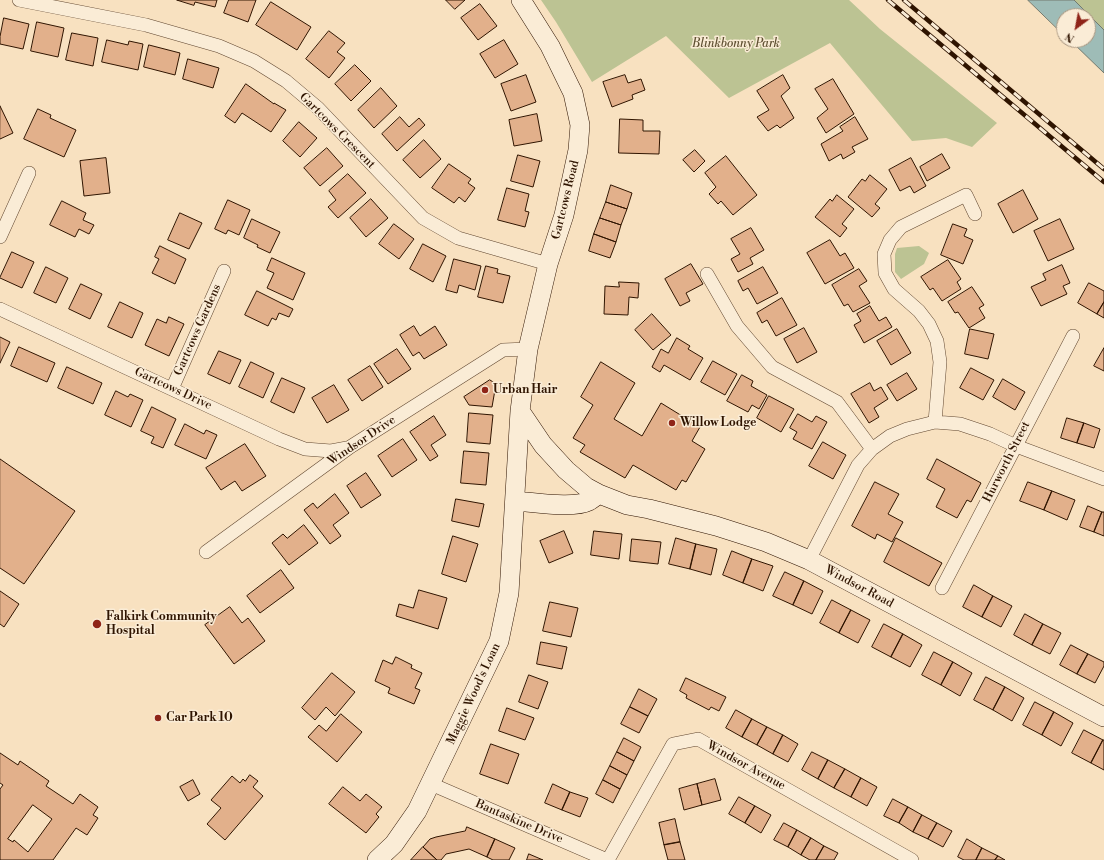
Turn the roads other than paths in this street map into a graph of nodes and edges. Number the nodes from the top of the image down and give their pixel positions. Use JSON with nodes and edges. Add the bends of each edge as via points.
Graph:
{"nodes":[{"id":1,"x":19,"y":0,"type":"edge"},
{"id":2,"x":521,"y":0,"type":"edge"},
{"id":3,"x":29,"y":173,"type":"dead end"},
{"id":4,"x":975,"y":214,"type":"dead end"},
{"id":5,"x":0,"y":237,"type":"edge"},
{"id":6,"x":548,"y":264,"type":"junction"},
{"id":7,"x":224,"y":271,"type":"dead end"},
{"id":8,"x":708,"y":274,"type":"dead end"},
{"id":9,"x":0,"y":309,"type":"edge"},
{"id":10,"x":1073,"y":336,"type":"dead end"},
{"id":11,"x":528,"y":348,"type":"junction"},
{"id":12,"x":172,"y":389,"type":"junction"},
{"id":13,"x":520,"y":411,"type":"junction"},
{"id":14,"x":935,"y":422,"type":"junction"},
{"id":15,"x":1016,"y":446,"type":"junction"},
{"id":16,"x":350,"y":447,"type":"junction"},
{"id":17,"x":872,"y":450,"type":"junction"},
{"id":18,"x":1104,"y":479,"type":"edge"},
{"id":19,"x":599,"y":494,"type":"junction"},
{"id":20,"x":516,"y":501,"type":"junction"},
{"id":21,"x":206,"y":552,"type":"dead end"},
{"id":22,"x":809,"y":560,"type":"junction"},
{"id":23,"x":942,"y":588,"type":"dead end"},
{"id":24,"x":1104,"y":717,"type":"edge"},
{"id":25,"x":431,"y":784,"type":"junction"},
{"id":26,"x":377,"y":860,"type":"edge"},
{"id":27,"x":608,"y":860,"type":"edge"},
{"id":28,"x":912,"y":860,"type":"edge"}],
"edges":[{"from":1,"to":6,"type":"street","name":"Gartcows Crescent","via":[[146,25],[219,46],[254,61],[286,81],[318,108],[423,218],[458,238]]},
{"from":2,"to":6,"type":"street","name":"Gartcows Road","via":[[550,46],[573,93],[580,126],[578,150],[564,215]]},
{"from":3,"to":5,"type":"street"},
{"from":4,"to":14,"type":"street","via":[[966,195],[901,227],[890,240],[884,254],[885,273],[894,289],[919,311],[937,341],[940,362]]},
{"from":6,"to":11,"type":"street","name":"Gartcows Road"},
{"from":7,"to":12,"type":"street","name":"Gartcows Gardens"},
{"from":8,"to":17,"type":"street","via":[[738,326],[772,367],[837,402]]},
{"from":9,"to":12,"type":"street","name":"Gartcows Drive"},
{"from":10,"to":15,"type":"street","name":"Hurworth Street"},
{"from":11,"to":13,"type":"street","name":"Gartcows Road"},
{"from":11,"to":16,"type":"street","name":"Windsor Drive","via":[[503,350]]},
{"from":12,"to":16,"type":"street","name":"Gartcows Drive","via":[[305,449],[332,451]]},
{"from":13,"to":19,"type":"street","name":"Windsor Road","via":[[543,445],[566,470]]},
{"from":13,"to":20,"type":"street","name":"Maggie Wood's Loan"},
{"from":14,"to":15,"type":"street","via":[[960,424]]},
{"from":14,"to":17,"type":"street","via":[[890,436]]},
{"from":15,"to":18,"type":"street"},
{"from":15,"to":23,"type":"street","name":"Hurworth Street"},
{"from":16,"to":21,"type":"street","name":"Windsor Drive"},
{"from":17,"to":22,"type":"street","via":[[858,465]]},
{"from":19,"to":20,"type":"street","via":[[589,501],[570,505]]},
{"from":19,"to":22,"type":"street","name":"Windsor Road","via":[[626,505],[716,526],[766,542]]},
{"from":20,"to":25,"type":"street","name":"Maggie Wood's Loan","via":[[509,593],[499,641]]},
{"from":22,"to":24,"type":"street","name":"Windsor Road"},
{"from":25,"to":26,"type":"street","name":"Maggie Wood's Loan","via":[[398,839]]},
{"from":25,"to":27,"type":"street","name":"Bantaskine Drive"},
{"from":27,"to":28,"type":"street","name":"Windsor Avenue","via":[[673,744],[698,739]]}]}
